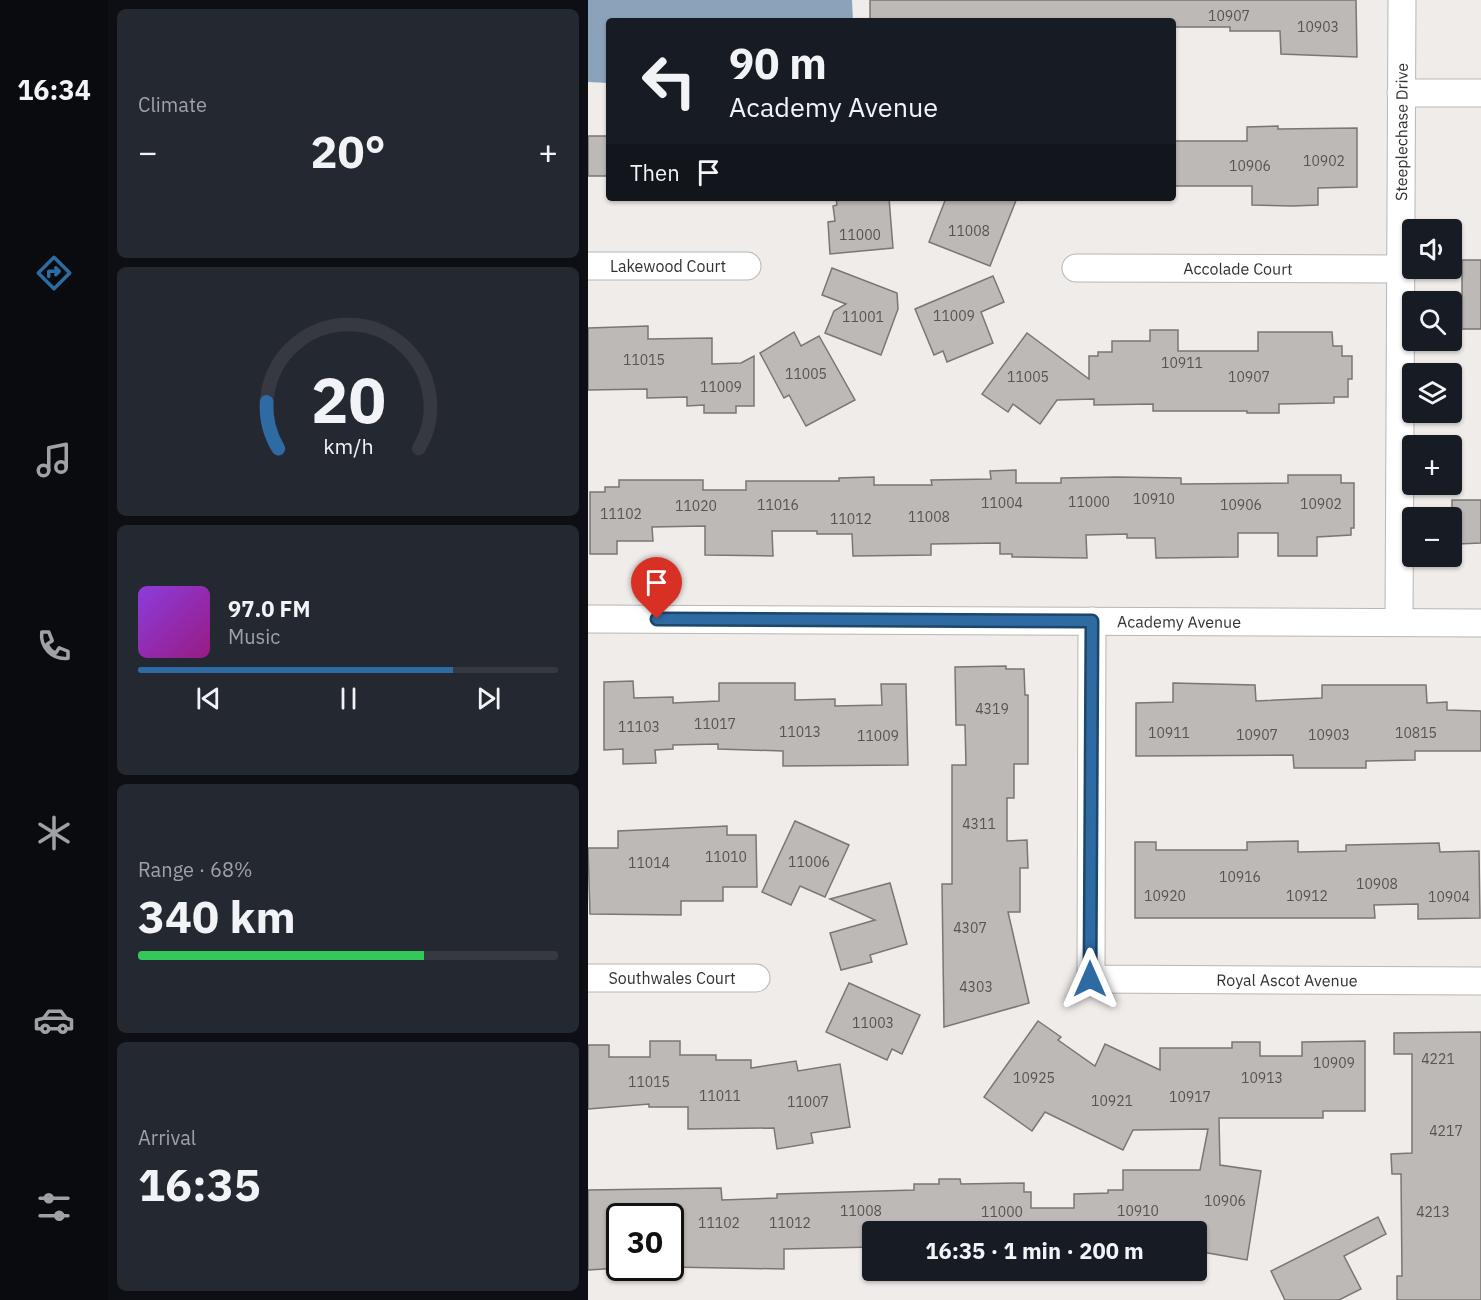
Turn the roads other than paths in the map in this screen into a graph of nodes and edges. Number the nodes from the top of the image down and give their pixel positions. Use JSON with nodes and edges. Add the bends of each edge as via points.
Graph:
{"nodes":[{"id":1,"x":1402,"y":0,"type":"edge"},
{"id":2,"x":1401,"y":93,"type":"junction"},
{"id":3,"x":1481,"y":93,"type":"edge"},
{"id":4,"x":588,"y":266,"type":"edge"},
{"id":5,"x":747,"y":266,"type":"dead end"},
{"id":6,"x":1076,"y":268,"type":"dead end"},
{"id":7,"x":1400,"y":269,"type":"junction"},
{"id":8,"x":588,"y":619,"type":"edge"},
{"id":9,"x":1092,"y":621,"type":"junction"},
{"id":10,"x":1399,"y":622,"type":"junction"},
{"id":11,"x":1481,"y":623,"type":"edge"},
{"id":12,"x":588,"y":978,"type":"edge"},
{"id":13,"x":756,"y":978,"type":"dead end"},
{"id":14,"x":1481,"y":981,"type":"edge"}],
"edges":[{"from":1,"to":2,"type":"street","name":"Steeplechase Drive"},
{"from":2,"to":3,"type":"street"},
{"from":2,"to":7,"type":"street","name":"Steeplechase Drive"},
{"from":4,"to":5,"type":"street","name":"Lakewood Court"},
{"from":6,"to":7,"type":"street","name":"Accolade Court"},
{"from":7,"to":10,"type":"street","name":"Steeplechase Drive"},
{"from":8,"to":9,"type":"street","name":"Academy Avenue"},
{"from":9,"to":10,"type":"street","name":"Academy Avenue"},
{"from":9,"to":14,"type":"street","name":"Royal Ascot Avenue","via":[[1090,979]]},
{"from":10,"to":11,"type":"street","name":"Academy Avenue"},
{"from":12,"to":13,"type":"street","name":"Southwales Court"}]}
